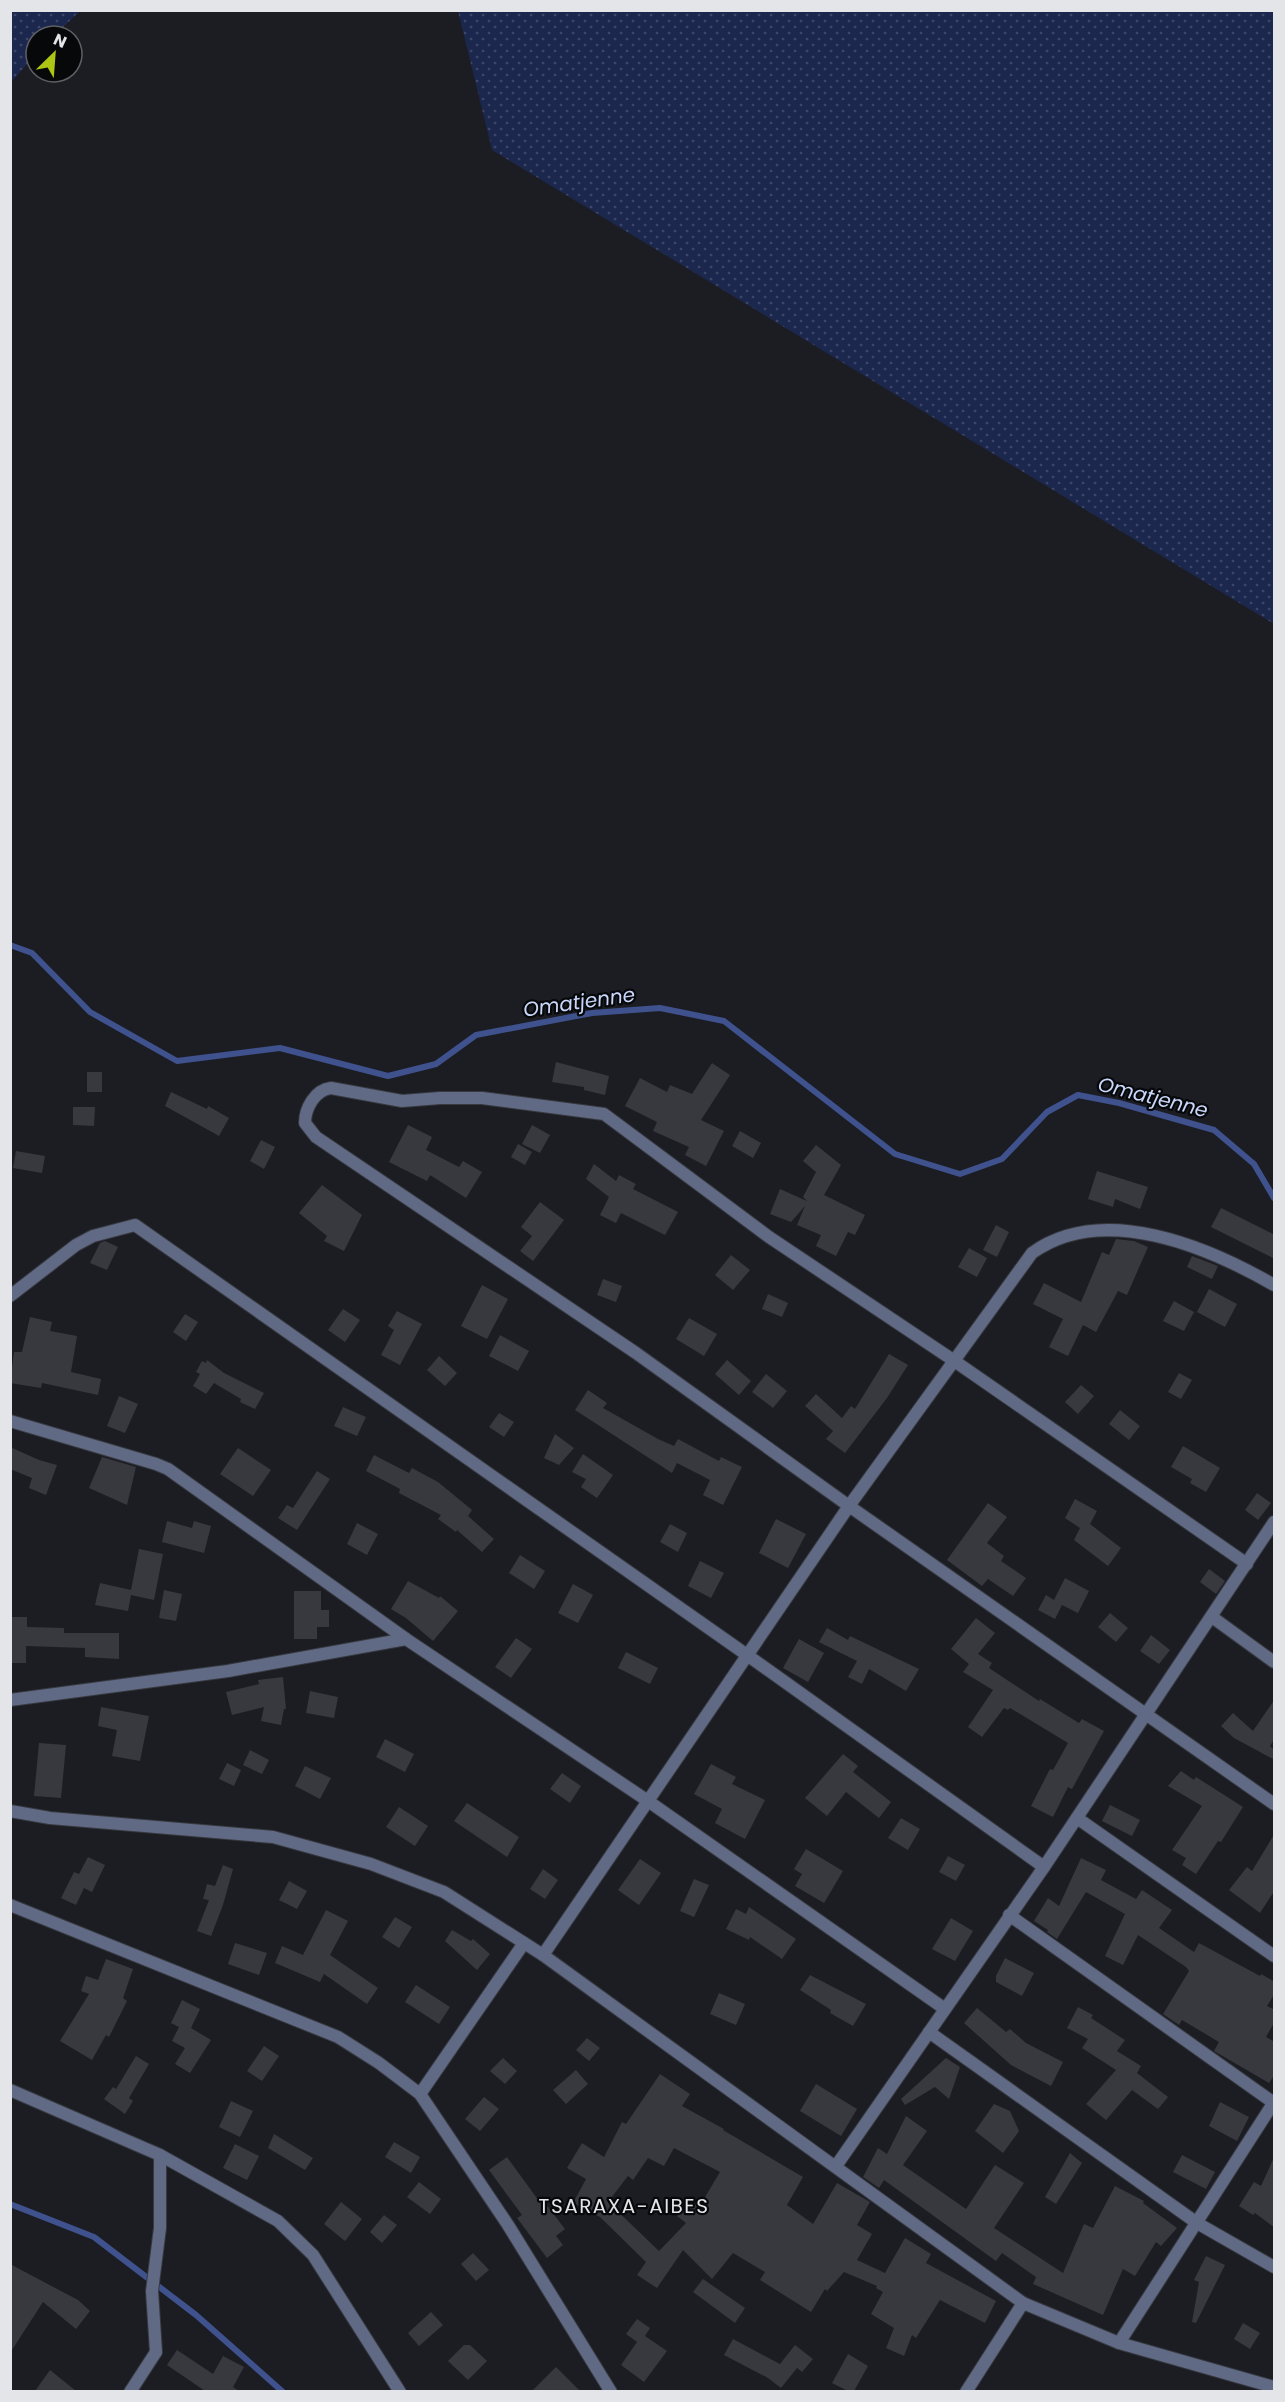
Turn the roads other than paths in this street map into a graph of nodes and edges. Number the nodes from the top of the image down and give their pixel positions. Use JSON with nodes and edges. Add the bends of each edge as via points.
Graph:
{"nodes":[{"id":1,"x":1275,"y":1285,"type":"edge"},
{"id":2,"x":10,"y":1296,"type":"edge"},
{"id":3,"x":953,"y":1360,"type":"junction"},
{"id":4,"x":10,"y":1422,"type":"edge"},
{"id":5,"x":849,"y":1506,"type":"junction"},
{"id":6,"x":1275,"y":1522,"type":"edge"},
{"id":7,"x":1247,"y":1564,"type":"junction"},
{"id":8,"x":1212,"y":1617,"type":"junction"},
{"id":9,"x":406,"y":1639,"type":"junction"},
{"id":10,"x":747,"y":1655,"type":"junction"},
{"id":11,"x":1275,"y":1662,"type":"edge"},
{"id":12,"x":10,"y":1700,"type":"edge"},
{"id":13,"x":1146,"y":1715,"type":"junction"},
{"id":14,"x":648,"y":1801,"type":"junction"},
{"id":15,"x":1275,"y":1804,"type":"edge"},
{"id":16,"x":10,"y":1811,"type":"edge"},
{"id":17,"x":1077,"y":1818,"type":"junction"},
{"id":18,"x":1044,"y":1867,"type":"junction"},
{"id":19,"x":10,"y":1905,"type":"edge"},
{"id":20,"x":1009,"y":1916,"type":"junction"},
{"id":21,"x":524,"y":1943,"type":"junction"},
{"id":22,"x":543,"y":1955,"type":"junction"},
{"id":23,"x":1275,"y":1956,"type":"edge"},
{"id":24,"x":945,"y":2009,"type":"junction"},
{"id":25,"x":929,"y":2032,"type":"junction"},
{"id":26,"x":10,"y":2090,"type":"edge"},
{"id":27,"x":420,"y":2094,"type":"junction"},
{"id":28,"x":1274,"y":2103,"type":"edge"},
{"id":29,"x":160,"y":2155,"type":"junction"},
{"id":30,"x":836,"y":2166,"type":"junction"},
{"id":31,"x":1197,"y":2223,"type":"junction"},
{"id":32,"x":1275,"y":2267,"type":"edge"},
{"id":33,"x":1023,"y":2303,"type":"junction"},
{"id":34,"x":1119,"y":2343,"type":"junction"},
{"id":35,"x":1275,"y":2387,"type":"edge"},
{"id":36,"x":130,"y":2391,"type":"edge"},
{"id":37,"x":400,"y":2391,"type":"edge"},
{"id":38,"x":611,"y":2391,"type":"edge"},
{"id":39,"x":966,"y":2391,"type":"edge"}],
"edges":[{"from":1,"to":3,"type":"street","via":[[1203,1249],[1167,1238],[1113,1232],[1073,1233],[1032,1252]]},
{"from":2,"to":10,"type":"street","via":[[76,1245],[93,1236],[135,1226]]},
{"from":3,"to":5,"type":"street"},
{"from":3,"to":5,"type":"street","via":[[769,1237],[604,1114],[482,1098],[402,1101],[331,1088],[321,1091],[311,1103],[305,1123],[316,1137],[636,1353]]},
{"from":3,"to":7,"type":"street"},
{"from":4,"to":9,"type":"street","via":[[168,1469]]},
{"from":5,"to":10,"type":"street"},
{"from":5,"to":13,"type":"street"},
{"from":6,"to":7,"type":"street"},
{"from":7,"to":8,"type":"street"},
{"from":8,"to":11,"type":"street"},
{"from":8,"to":13,"type":"street"},
{"from":9,"to":12,"type":"street","via":[[228,1671]]},
{"from":9,"to":14,"type":"street"},
{"from":10,"to":14,"type":"street"},
{"from":10,"to":18,"type":"street"},
{"from":13,"to":15,"type":"street"},
{"from":13,"to":17,"type":"street"},
{"from":14,"to":22,"type":"street"},
{"from":14,"to":24,"type":"street"},
{"from":16,"to":21,"type":"street","via":[[50,1818],[273,1837],[371,1864],[444,1892]]},
{"from":17,"to":18,"type":"street"},
{"from":17,"to":23,"type":"street"},
{"from":18,"to":20,"type":"street"},
{"from":19,"to":27,"type":"street","via":[[338,2037]]},
{"from":20,"to":24,"type":"street"},
{"from":20,"to":28,"type":"street"},
{"from":21,"to":22,"type":"street"},
{"from":21,"to":27,"type":"street"},
{"from":22,"to":30,"type":"street"},
{"from":24,"to":25,"type":"street"},
{"from":25,"to":30,"type":"street"},
{"from":25,"to":31,"type":"street"},
{"from":26,"to":29,"type":"street"},
{"from":27,"to":38,"type":"street","via":[[508,2225]]},
{"from":28,"to":31,"type":"street"},
{"from":29,"to":36,"type":"street","via":[[160,2228],[152,2291],[156,2352]]},
{"from":29,"to":37,"type":"street","via":[[278,2221],[313,2255]]},
{"from":30,"to":33,"type":"street"},
{"from":31,"to":32,"type":"street"},
{"from":31,"to":34,"type":"street"},
{"from":33,"to":34,"type":"street"},
{"from":33,"to":39,"type":"street"},
{"from":34,"to":35,"type":"street"}]}
